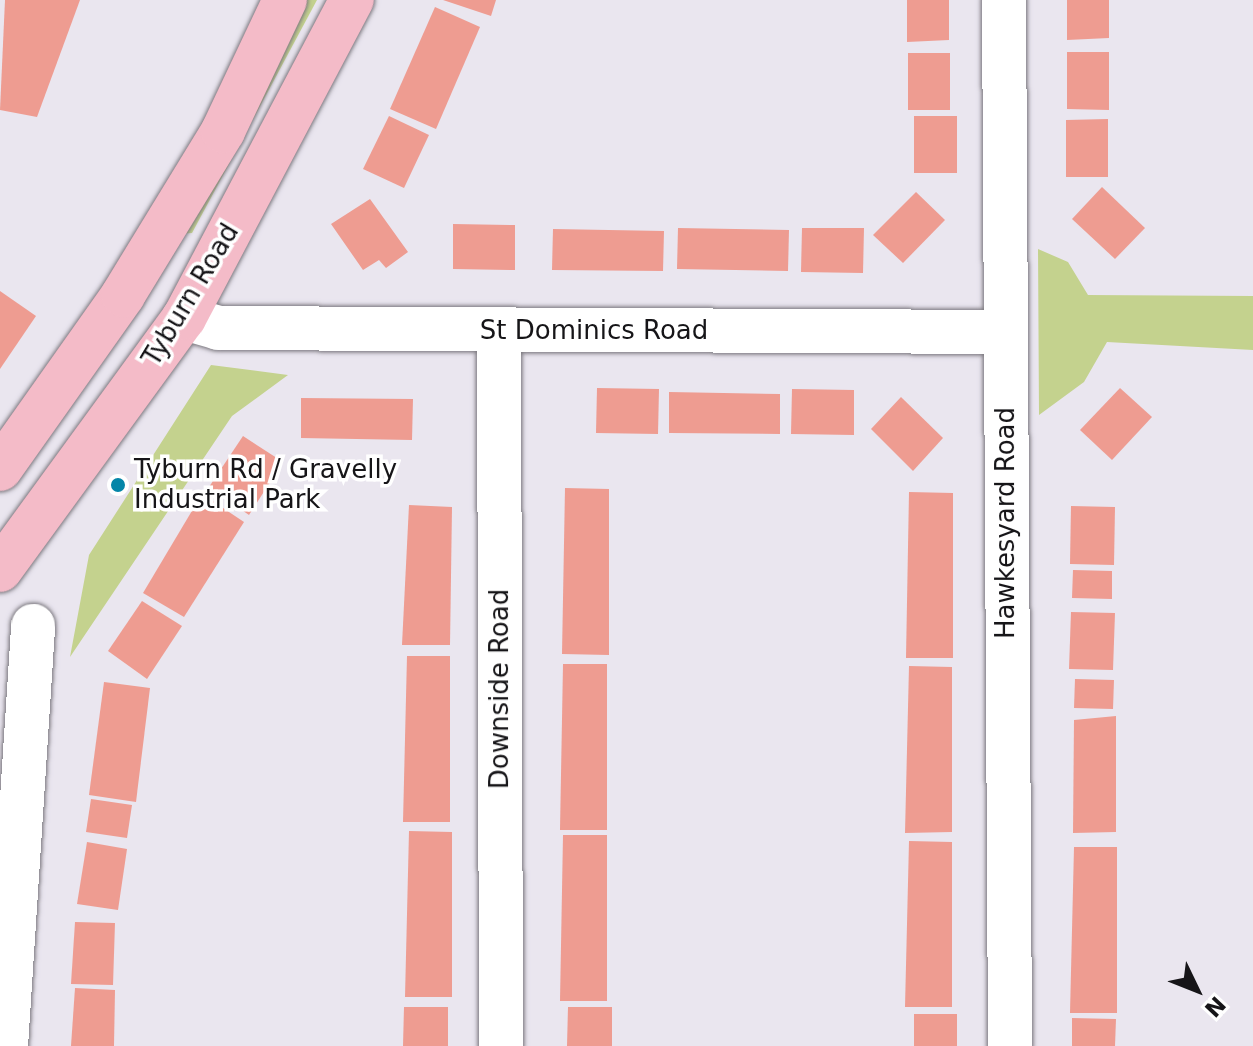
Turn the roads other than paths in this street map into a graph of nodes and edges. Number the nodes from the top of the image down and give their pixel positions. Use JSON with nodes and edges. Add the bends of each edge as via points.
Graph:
{"nodes":[{"id":1,"x":285,"y":0,"type":"edge"},
{"id":2,"x":352,"y":0,"type":"edge"},
{"id":3,"x":1004,"y":0,"type":"edge"},
{"id":4,"x":184,"y":318,"type":"junction"},
{"id":5,"x":499,"y":331,"type":"junction"},
{"id":6,"x":1006,"y":332,"type":"junction"},
{"id":7,"x":1,"y":468,"type":"edge"},
{"id":8,"x":2,"y":564,"type":"edge"},
{"id":9,"x":33,"y":626,"type":"dead end"},
{"id":10,"x":9,"y":859,"type":"edge"},
{"id":11,"x":5,"y":991,"type":"edge"},
{"id":12,"x":6,"y":1046,"type":"edge"},
{"id":13,"x":501,"y":1046,"type":"edge"},
{"id":14,"x":1010,"y":1046,"type":"edge"}],
"edges":[{"from":1,"to":7,"type":"highway","via":[[223,131],[123,295]]},
{"from":2,"to":4,"type":"highway","name":"Tyburn Road"},
{"from":3,"to":6,"type":"street","name":"Hawkesyard Road"},
{"from":4,"to":5,"type":"street","name":"St Dominics Road","via":[[218,328]]},
{"from":4,"to":8,"type":"highway","name":"Tyburn Road"},
{"from":5,"to":6,"type":"street","name":"St Dominics Road"},
{"from":5,"to":13,"type":"street","name":"Downside Road"},
{"from":6,"to":14,"type":"street","name":"Hawkesyard Road"},
{"from":9,"to":10,"type":"street"},
{"from":10,"to":11,"type":"street"},
{"from":11,"to":12,"type":"street"}]}
